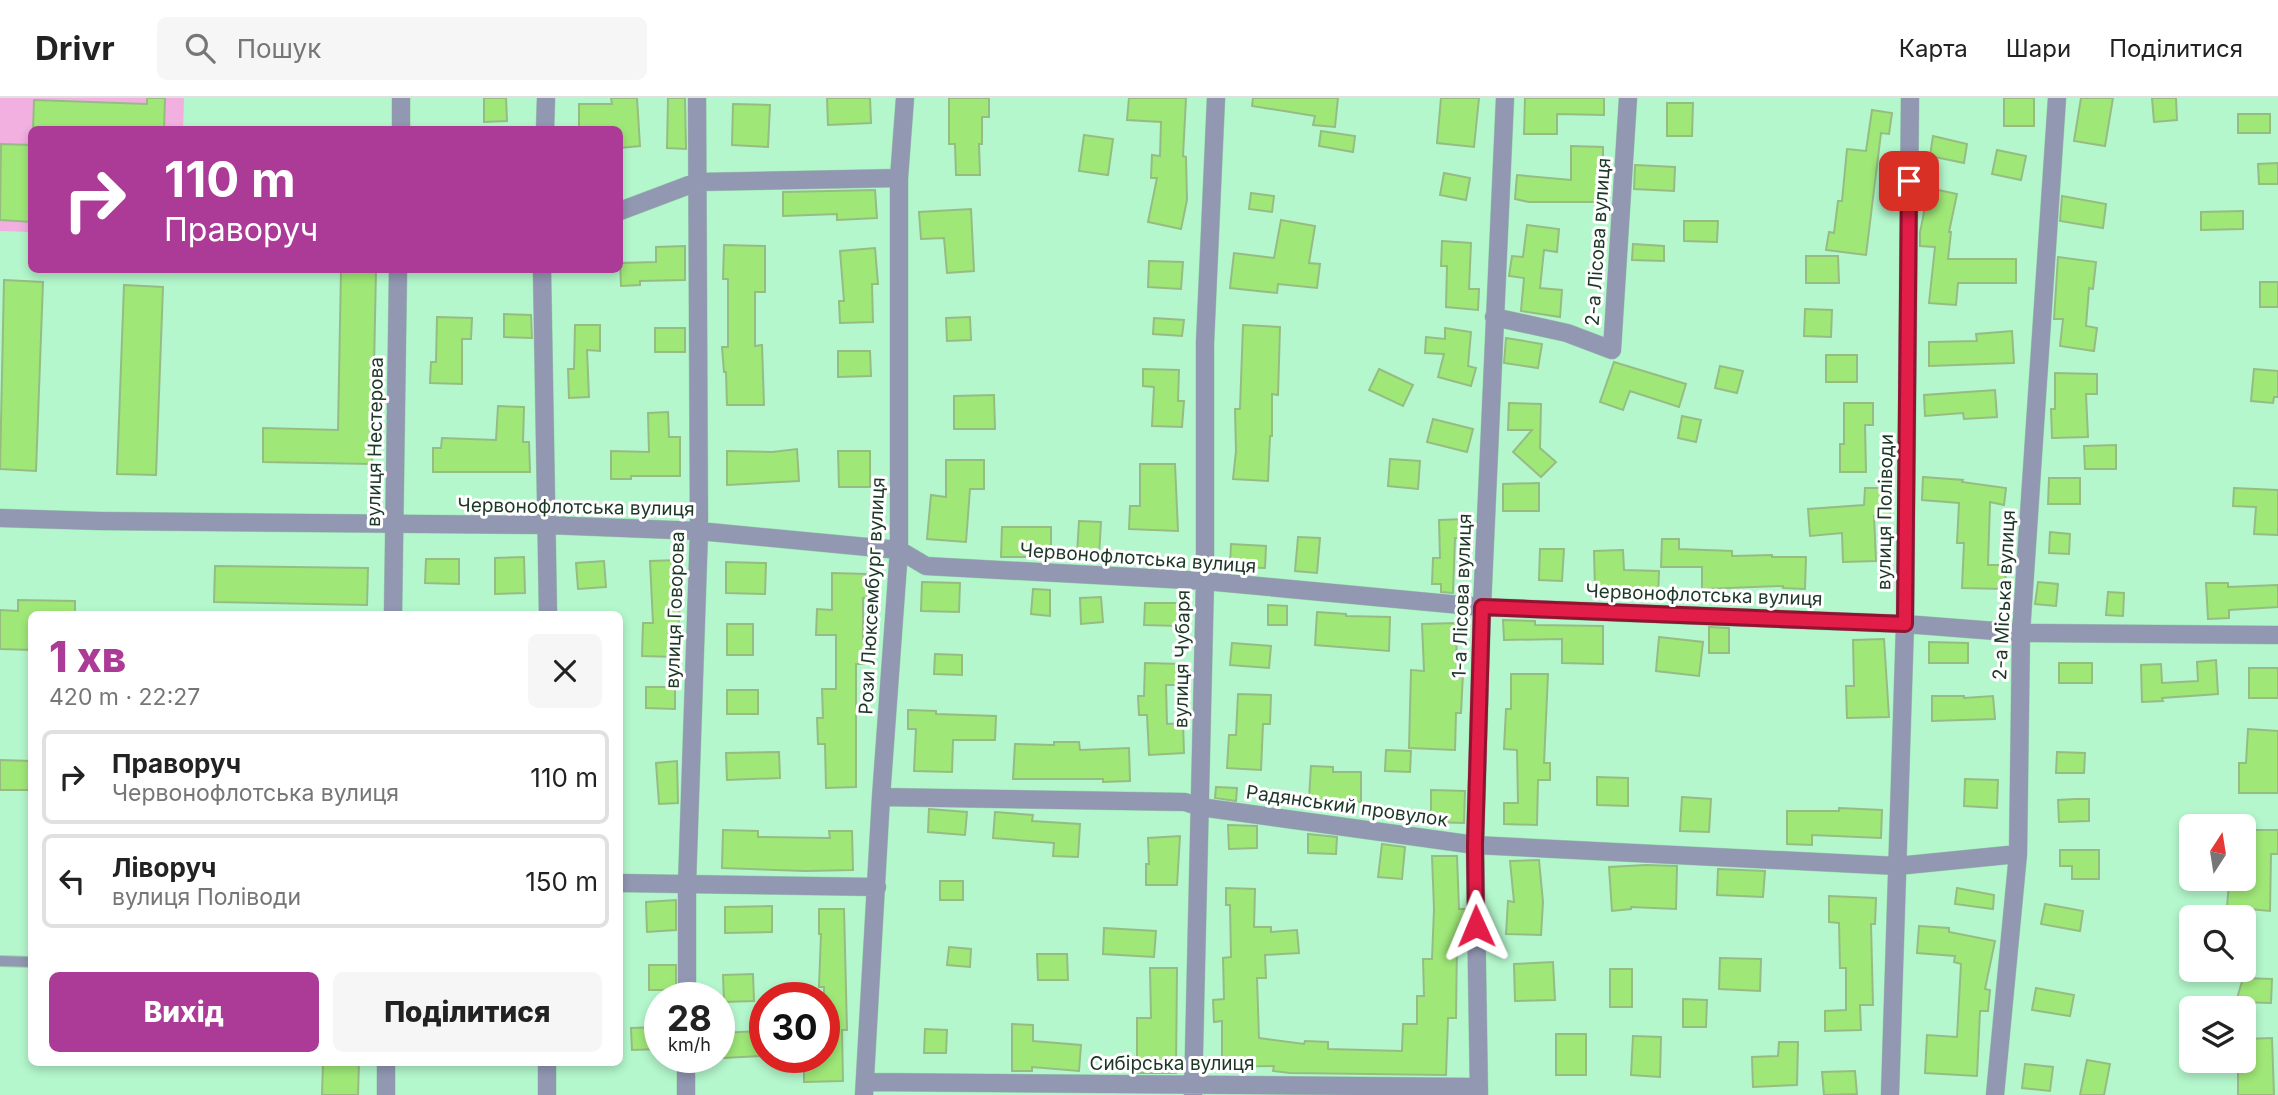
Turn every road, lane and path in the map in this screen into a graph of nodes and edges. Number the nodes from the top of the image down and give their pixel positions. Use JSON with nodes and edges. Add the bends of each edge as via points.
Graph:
{"nodes":[{"id":1,"x":401,"y":98,"type":"edge"},
{"id":2,"x":546,"y":98,"type":"edge"},
{"id":3,"x":697,"y":98,"type":"edge"},
{"id":4,"x":905,"y":98,"type":"edge"},
{"id":5,"x":1216,"y":98,"type":"edge"},
{"id":6,"x":1505,"y":98,"type":"edge"},
{"id":7,"x":1628,"y":98,"type":"edge"},
{"id":8,"x":1910,"y":98,"type":"edge"},
{"id":9,"x":2057,"y":98,"type":"edge"},
{"id":10,"x":401,"y":126,"type":"edge"},
{"id":11,"x":545,"y":126,"type":"edge"},
{"id":12,"x":900,"y":178,"type":"junction"},
{"id":13,"x":697,"y":182,"type":"junction"},
{"id":14,"x":623,"y":210,"type":"edge"},
{"id":15,"x":398,"y":273,"type":"edge"},
{"id":16,"x":542,"y":273,"type":"edge"},
{"id":17,"x":1494,"y":317,"type":"junction"},
{"id":18,"x":0,"y":518,"type":"edge"},
{"id":19,"x":395,"y":524,"type":"junction"},
{"id":20,"x":547,"y":525,"type":"junction"},
{"id":21,"x":699,"y":531,"type":"junction"},
{"id":22,"x":898,"y":550,"type":"junction"},
{"id":23,"x":1205,"y":581,"type":"junction"},
{"id":24,"x":1482,"y":607,"type":"junction"},
{"id":25,"x":393,"y":611,"type":"edge"},
{"id":26,"x":548,"y":611,"type":"edge"},
{"id":27,"x":1905,"y":624,"type":"junction"},
{"id":28,"x":2021,"y":633,"type":"junction"},
{"id":29,"x":2278,"y":635,"type":"edge"},
{"id":30,"x":881,"y":797,"type":"junction"},
{"id":31,"x":1200,"y":807,"type":"junction"},
{"id":32,"x":1475,"y":845,"type":"junction"},
{"id":33,"x":2018,"y":854,"type":"junction"},
{"id":34,"x":1897,"y":866,"type":"junction"},
{"id":35,"x":623,"y":883,"type":"edge"},
{"id":36,"x":687,"y":885,"type":"junction"},
{"id":37,"x":877,"y":887,"type":"junction"},
{"id":38,"x":0,"y":961,"type":"edge"},
{"id":39,"x":28,"y":962,"type":"edge"},
{"id":40,"x":687,"y":982,"type":"edge"},
{"id":41,"x":386,"y":1066,"type":"edge"},
{"id":42,"x":547,"y":1066,"type":"edge"},
{"id":43,"x":687,"y":1073,"type":"edge"},
{"id":44,"x":865,"y":1089,"type":"edge"},
{"id":45,"x":1194,"y":1090,"type":"edge"},
{"id":46,"x":1479,"y":1091,"type":"edge"},
{"id":47,"x":386,"y":1095,"type":"edge"},
{"id":48,"x":547,"y":1095,"type":"edge"},
{"id":49,"x":686,"y":1095,"type":"edge"},
{"id":50,"x":1890,"y":1095,"type":"edge"},
{"id":51,"x":1995,"y":1095,"type":"edge"}],
"edges":[{"from":1,"to":10,"type":"street"},
{"from":2,"to":11,"type":"street"},
{"from":3,"to":13,"type":"street","name":"вулиця Говорова"},
{"from":4,"to":12,"type":"street","name":"Рози Люксембург вулиця"},
{"from":5,"to":23,"type":"street","name":"вулиця Чубаря","via":[[1205,343]]},
{"from":6,"to":17,"type":"street","name":"1-а Лісова вулиця"},
{"from":7,"to":17,"type":"street","name":"2-а Лісова вулиця","via":[[1612,350],[1567,333]]},
{"from":8,"to":27,"type":"street","name":"вулиця Поліводи"},
{"from":9,"to":28,"type":"street","name":"2-а Міська вулиця"},
{"from":12,"to":13,"type":"street"},
{"from":12,"to":22,"type":"street","name":"Рози Люксембург вулиця"},
{"from":13,"to":14,"type":"street"},
{"from":13,"to":21,"type":"street","name":"вулиця Говорова"},
{"from":15,"to":19,"type":"street","name":"вулиця Нестерова"},
{"from":16,"to":20,"type":"street"},
{"from":17,"to":24,"type":"street","name":"1-а Лісова вулиця"},
{"from":18,"to":19,"type":"street","name":"Червонофлотська вулиця"},
{"from":19,"to":20,"type":"street","name":"Червонофлотська вулиця"},
{"from":19,"to":25,"type":"street","name":"вулиця Нестерова"},
{"from":20,"to":21,"type":"street","name":"Червонофлотська вулиця"},
{"from":20,"to":26,"type":"street"},
{"from":21,"to":22,"type":"street","name":"Червонофлотська вулиця"},
{"from":21,"to":36,"type":"street","name":"вулиця Говорова"},
{"from":22,"to":23,"type":"street","name":"Червонофлотська вулиця","via":[[926,566]]},
{"from":22,"to":30,"type":"street","name":"Рози Люксембург вулиця"},
{"from":23,"to":24,"type":"street","name":"Червонофлотська вулиця"},
{"from":23,"to":31,"type":"street","name":"вулиця Чубаря"},
{"from":24,"to":27,"type":"street","name":"Червонофлотська вулиця"},
{"from":24,"to":32,"type":"street","name":"1-а Лісова вулиця"},
{"from":27,"to":28,"type":"street","name":"Червонофлотська вулиця"},
{"from":27,"to":34,"type":"street","name":"вулиця Поліводи"},
{"from":28,"to":29,"type":"street","name":"Червонофлотська вулиця"},
{"from":28,"to":33,"type":"street","name":"2-а Міська вулиця"},
{"from":30,"to":31,"type":"street","name":"Радянський провулок","via":[[1185,802]]},
{"from":30,"to":37,"type":"street","name":"Рози Люксембург вулиця"},
{"from":31,"to":32,"type":"street","name":"Радянський провулок"},
{"from":31,"to":45,"type":"street","name":"вулиця Чубаря"},
{"from":32,"to":34,"type":"street","name":"Радянський провулок"},
{"from":32,"to":46,"type":"street","name":"1-а Лісова вулиця"},
{"from":33,"to":34,"type":"street","name":"Радянський провулок"},
{"from":33,"to":51,"type":"street","name":"2-а Міська вулиця"},
{"from":34,"to":50,"type":"street","name":"вулиця Поліводи"},
{"from":35,"to":36,"type":"street"},
{"from":36,"to":37,"type":"street"},
{"from":36,"to":40,"type":"street","name":"вулиця Говорова"},
{"from":37,"to":44,"type":"street","name":"Рози Люксембург вулиця"},
{"from":38,"to":39,"type":"lane"},
{"from":41,"to":47,"type":"street"},
{"from":42,"to":48,"type":"street"},
{"from":43,"to":49,"type":"street"},
{"from":44,"to":45,"type":"street","name":"Сибірська вулиця"},
{"from":45,"to":46,"type":"street","name":"Сибірська вулиця"}]}
